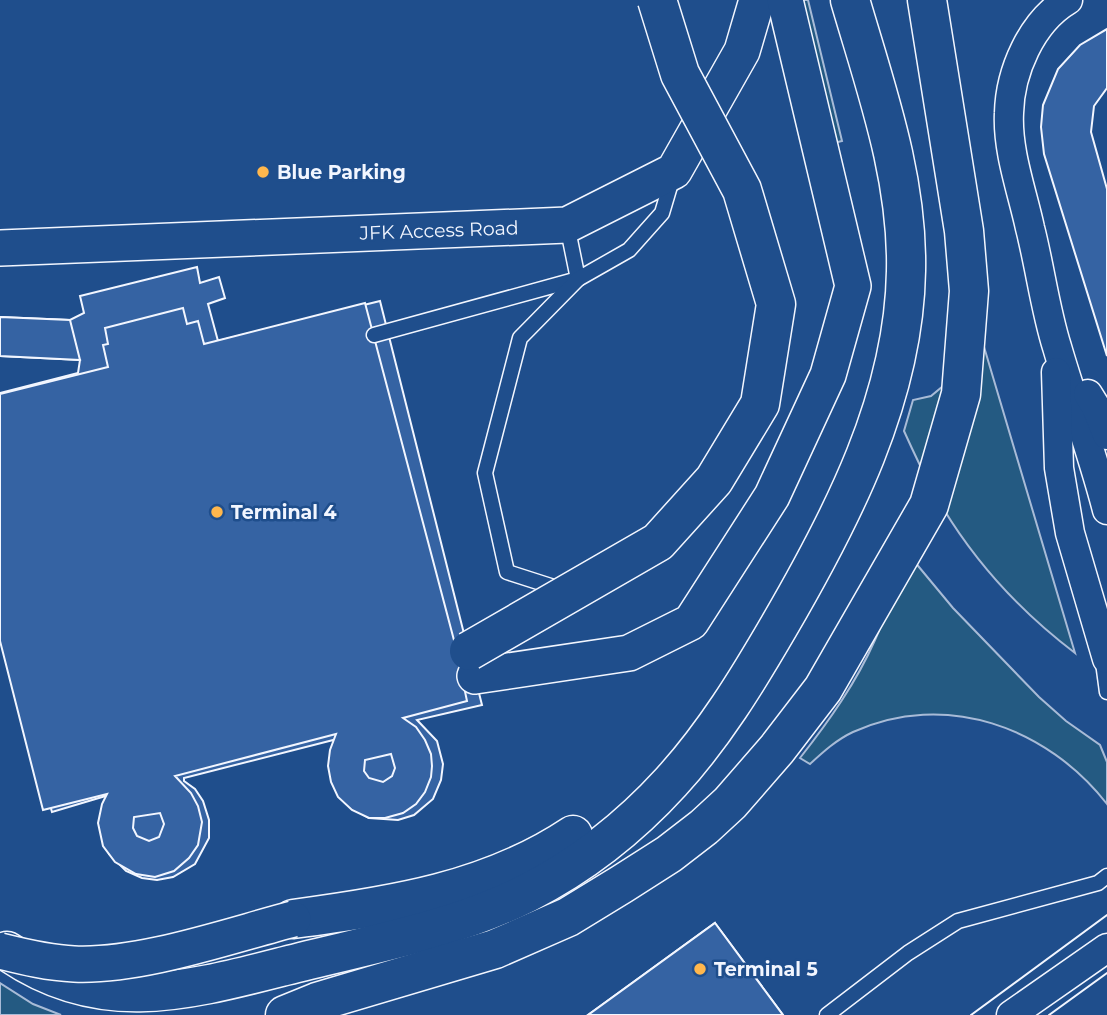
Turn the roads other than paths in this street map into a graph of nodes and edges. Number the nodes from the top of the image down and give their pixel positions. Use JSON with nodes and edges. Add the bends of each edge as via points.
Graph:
{"nodes":[{"id":1,"x":657,"y":0,"type":"edge"},
{"id":2,"x":757,"y":0,"type":"edge"},
{"id":3,"x":785,"y":0,"type":"edge"},
{"id":4,"x":850,"y":0,"type":"edge"},
{"id":5,"x":928,"y":0,"type":"edge"},
{"id":6,"x":1068,"y":0,"type":"edge"},
{"id":7,"x":674,"y":171,"type":"junction"},
{"id":8,"x":567,"y":225,"type":"junction"},
{"id":9,"x":0,"y":248,"type":"edge"},
{"id":10,"x":578,"y":279,"type":"junction"},
{"id":11,"x":374,"y":335,"type":"dead end"},
{"id":12,"x":1056,"y":344,"type":"junction"},
{"id":13,"x":1107,"y":435,"type":"edge"},
{"id":14,"x":1107,"y":510,"type":"edge"},
{"id":15,"x":569,"y":592,"type":"junction"},
{"id":16,"x":771,"y":641,"type":"junction"},
{"id":17,"x":1104,"y":650,"type":"edge"},
{"id":18,"x":472,"y":663,"type":"joint"},
{"id":19,"x":1107,"y":692,"type":"edge"},
{"id":20,"x":1107,"y":876,"type":"edge"},
{"id":21,"x":293,"y":919,"type":"joint"},
{"id":22,"x":0,"y":945,"type":"edge"},
{"id":23,"x":1107,"y":948,"type":"edge"},
{"id":24,"x":0,"y":951,"type":"edge"},
{"id":25,"x":285,"y":1015,"type":"edge"},
{"id":26,"x":827,"y":1015,"type":"edge"},
{"id":27,"x":1012,"y":1015,"type":"edge"}],
"edges":[{"from":1,"to":15,"type":"highway","bridge":true,"via":[[680,74],[742,191],[776,304],[760,404],[714,480],[658,542]]},
{"from":2,"to":7,"type":"street","via":[[742,51]]},
{"from":3,"to":18,"type":"street","via":[[853,286],[828,375],[772,496],[691,622],[629,653]]},
{"from":4,"to":16,"type":"highway","via":[[897,166],[906,236],[904,307],[887,393],[849,492]]},
{"from":5,"to":25,"type":"highway","via":[[964,231],[969,291],[961,394],[929,505],[823,689],[721,811],[669,854],[568,917],[495,949]]},
{"from":6,"to":12,"type":"street","via":[[1053,8],[1030,40],[1014,76],[1009,114],[1013,154]]},
{"from":7,"to":8,"type":"street","name":"JFK Access Road"},
{"from":7,"to":10,"type":"lane","via":[[662,214],[629,250]]},
{"from":8,"to":9,"type":"street","name":"JFK Access Road"},
{"from":8,"to":10,"type":"lane"},
{"from":10,"to":11,"type":"lane"},
{"from":10,"to":15,"type":"lane","via":[[520,338],[485,473],[508,572]]},
{"from":12,"to":13,"type":"street","via":[[1096,407]]},
{"from":12,"to":14,"type":"street"},
{"from":12,"to":17,"type":"street","via":[[1059,468],[1070,533]]},
{"from":15,"to":18,"type":"highway","bridge":true},
{"from":16,"to":21,"type":"highway","via":[[716,709],[665,761],[553,848],[512,870],[451,890],[385,906]]},
{"from":16,"to":22,"type":"highway","via":[[718,724],[670,784],[625,827],[528,892],[472,917],[180,993],[130,1000],[103,998],[58,984]]},
{"from":17,"to":19,"type":"lane"},
{"from":20,"to":26,"type":"lane","via":[[1098,883],[958,921]]},
{"from":21,"to":24,"type":"street","bridge":true,"via":[[154,955],[102,963],[47,961]]},
{"from":23,"to":27,"type":"street"}]}
